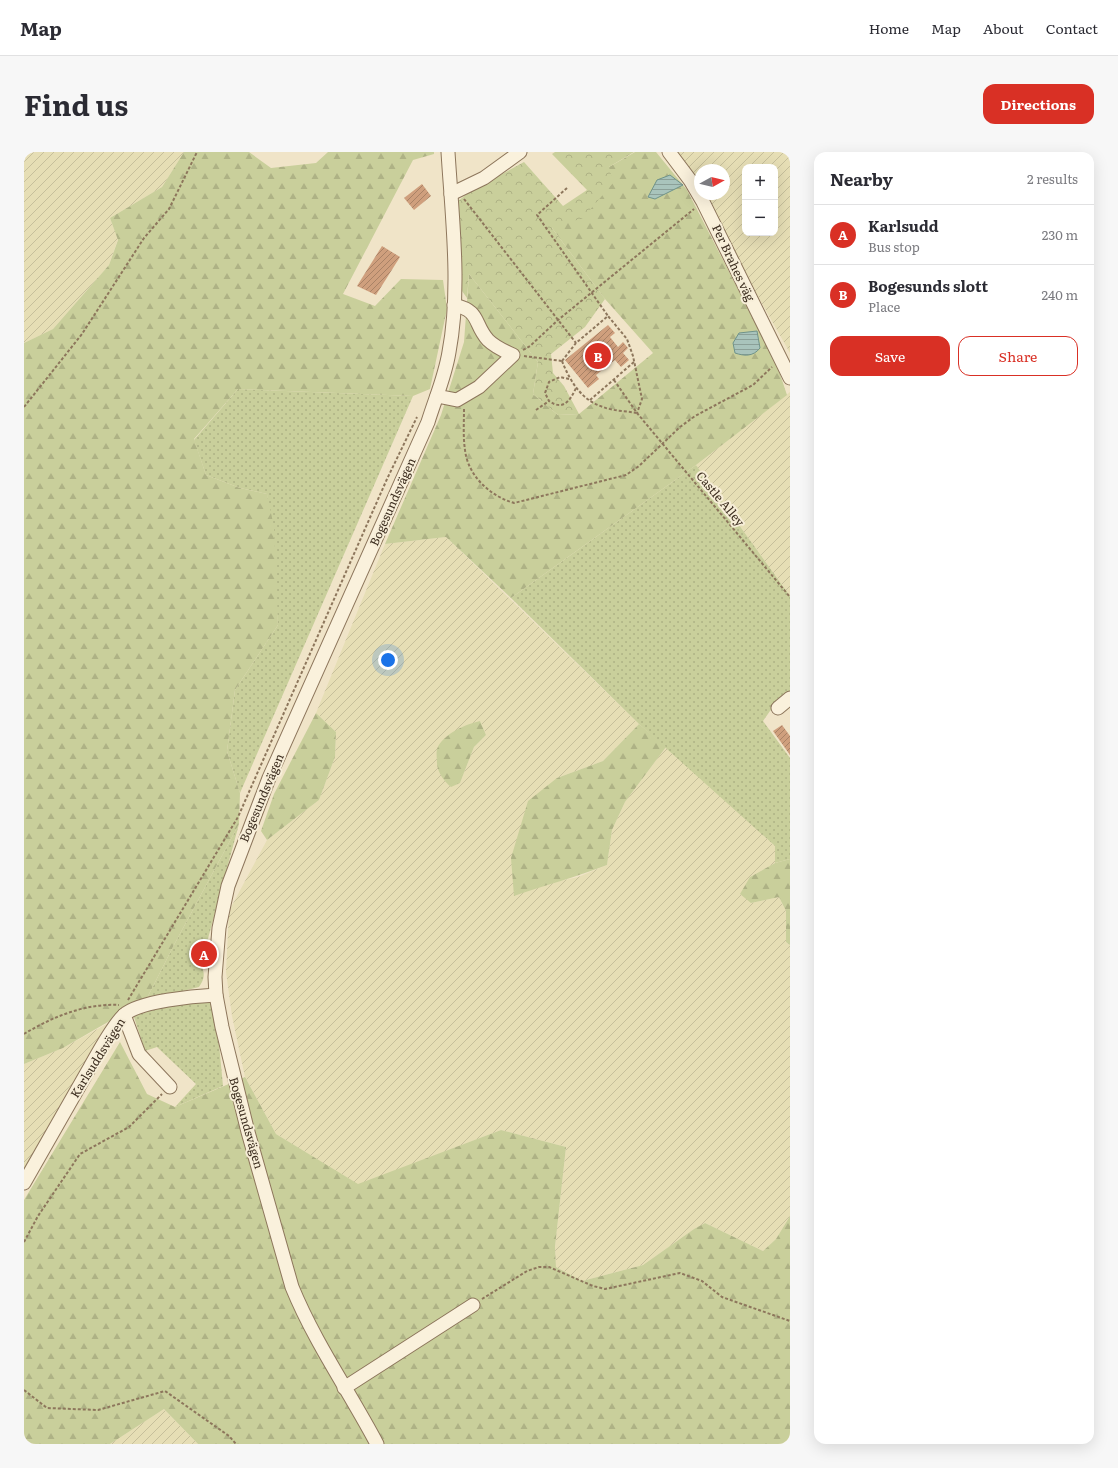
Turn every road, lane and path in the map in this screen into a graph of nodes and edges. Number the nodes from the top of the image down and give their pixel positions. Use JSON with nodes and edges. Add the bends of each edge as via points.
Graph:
{"nodes":[{"id":1,"x":197,"y":152,"type":"edge"},
{"id":2,"x":448,"y":152,"type":"edge"},
{"id":3,"x":520,"y":152,"type":"edge"},
{"id":4,"x":669,"y":152,"type":"edge"},
{"id":5,"x":567,"y":188,"type":"dead end"},
{"id":6,"x":455,"y":193,"type":"junction"},
{"id":7,"x":703,"y":202,"type":"junction"},
{"id":8,"x":592,"y":294,"type":"junction"},
{"id":9,"x":454,"y":305,"type":"junction"},
{"id":10,"x":608,"y":316,"type":"junction"},
{"id":11,"x":558,"y":320,"type":"junction"},
{"id":12,"x":576,"y":343,"type":"junction"},
{"id":13,"x":513,"y":355,"type":"junction"},
{"id":14,"x":780,"y":360,"type":"junction"},
{"id":15,"x":562,"y":361,"type":"junction"},
{"id":16,"x":634,"y":362,"type":"junction"},
{"id":17,"x":790,"y":378,"type":"edge"},
{"id":18,"x":569,"y":379,"type":"junction"},
{"id":19,"x":614,"y":380,"type":"junction"},
{"id":20,"x":576,"y":388,"type":"junction"},
{"id":21,"x":457,"y":400,"type":"junction"},
{"id":22,"x":590,"y":400,"type":"junction"},
{"id":23,"x":435,"y":401,"type":"junction"},
{"id":24,"x":549,"y":401,"type":"junction"},
{"id":25,"x":24,"y":407,"type":"edge"},
{"id":26,"x":536,"y":410,"type":"dead end"},
{"id":27,"x":637,"y":413,"type":"junction"},
{"id":28,"x":662,"y":444,"type":"junction"},
{"id":29,"x":790,"y":597,"type":"edge"},
{"id":30,"x":790,"y":698,"type":"edge"},
{"id":31,"x":778,"y":708,"type":"dead end"},
{"id":32,"x":216,"y":995,"type":"junction"},
{"id":33,"x":127,"y":1001,"type":"dead end"},
{"id":34,"x":124,"y":1010,"type":"junction"},
{"id":35,"x":24,"y":1034,"type":"edge"},
{"id":36,"x":170,"y":1087,"type":"joint"},
{"id":37,"x":24,"y":1183,"type":"edge"},
{"id":38,"x":24,"y":1242,"type":"edge"},
{"id":39,"x":473,"y":1305,"type":"joint"},
{"id":40,"x":790,"y":1321,"type":"edge"},
{"id":41,"x":344,"y":1388,"type":"junction"},
{"id":42,"x":24,"y":1390,"type":"edge"},
{"id":43,"x":236,"y":1444,"type":"edge"},
{"id":44,"x":377,"y":1444,"type":"edge"}],
"edges":[{"from":1,"to":25,"type":"path","via":[[168,209],[144,238],[82,334]]},
{"from":2,"to":6,"type":"street","name":"Bogesundsvägen"},
{"from":3,"to":6,"type":"street","via":[[484,178]]},
{"from":4,"to":7,"type":"street","name":"Per Brahes väg"},
{"from":5,"to":8,"type":"path","via":[[537,215]]},
{"from":6,"to":9,"type":"street","name":"Bogesundsvägen"},
{"from":6,"to":11,"type":"path"},
{"from":7,"to":8,"type":"path"},
{"from":7,"to":14,"type":"street","name":"Per Brahes väg"},
{"from":8,"to":10,"type":"path"},
{"from":8,"to":11,"type":"path"},
{"from":9,"to":13,"type":"street","via":[[464,307],[473,313],[488,339]]},
{"from":9,"to":23,"type":"street","name":"Bogesundsvägen","via":[[449,353]]},
{"from":10,"to":12,"type":"path"},
{"from":10,"to":16,"type":"path","via":[[627,339]]},
{"from":11,"to":12,"type":"path"},
{"from":11,"to":13,"type":"path","via":[[530,346]]},
{"from":12,"to":15,"type":"path"},
{"from":13,"to":15,"type":"path"},
{"from":13,"to":21,"type":"street","via":[[479,387]]},
{"from":14,"to":17,"type":"street","name":"Per Brahes väg"},
{"from":14,"to":28,"type":"path","via":[[753,385],[695,416]]},
{"from":15,"to":18,"type":"path"},
{"from":16,"to":19,"type":"path"},
{"from":16,"to":27,"type":"path","via":[[642,399]]},
{"from":18,"to":20,"type":"path"},
{"from":18,"to":24,"type":"path","via":[[560,377],[549,382],[545,393]]},
{"from":19,"to":22,"type":"path"},
{"from":19,"to":27,"type":"path","name":"Castle Alley"},
{"from":20,"to":22,"type":"path"},
{"from":20,"to":24,"type":"path","via":[[566,404],[560,406]]},
{"from":21,"to":23,"type":"street"},
{"from":21,"to":28,"type":"path","via":[[464,409],[465,452],[472,470],[480,483],[501,499],[514,503],[626,475]]},
{"from":22,"to":27,"type":"path","via":[[602,407]]},
{"from":23,"to":32,"type":"street","name":"Bogesundsvägen","via":[[269,778],[239,854],[228,886],[219,928]]},
{"from":23,"to":33,"type":"path","via":[[420,410],[413,424],[238,817]]},
{"from":24,"to":26,"type":"path"},
{"from":27,"to":28,"type":"path","name":"Castle Alley"},
{"from":28,"to":29,"type":"path","name":"Castle Alley"},
{"from":30,"to":31,"type":"street"},
{"from":32,"to":34,"type":"street","name":"Karlsuddsvägen","via":[[189,996]]},
{"from":32,"to":41,"type":"street","name":"Bogesundsvägen","via":[[232,1072],[292,1287],[304,1317]]},
{"from":34,"to":35,"type":"path","via":[[107,1004],[70,1012]]},
{"from":34,"to":36,"type":"street","via":[[139,1054]]},
{"from":34,"to":37,"type":"street","name":"Karlsuddsvägen"},
{"from":36,"to":38,"type":"path","via":[[129,1127],[80,1154],[38,1216]]},
{"from":39,"to":40,"type":"path","via":[[527,1272],[539,1268],[549,1268],[605,1289],[680,1273],[702,1281],[722,1297]]},
{"from":39,"to":41,"type":"street"},
{"from":41,"to":44,"type":"street","name":"Bogesundsvägen"},
{"from":42,"to":43,"type":"path","via":[[47,1408],[98,1410],[165,1391],[229,1436]]}]}
